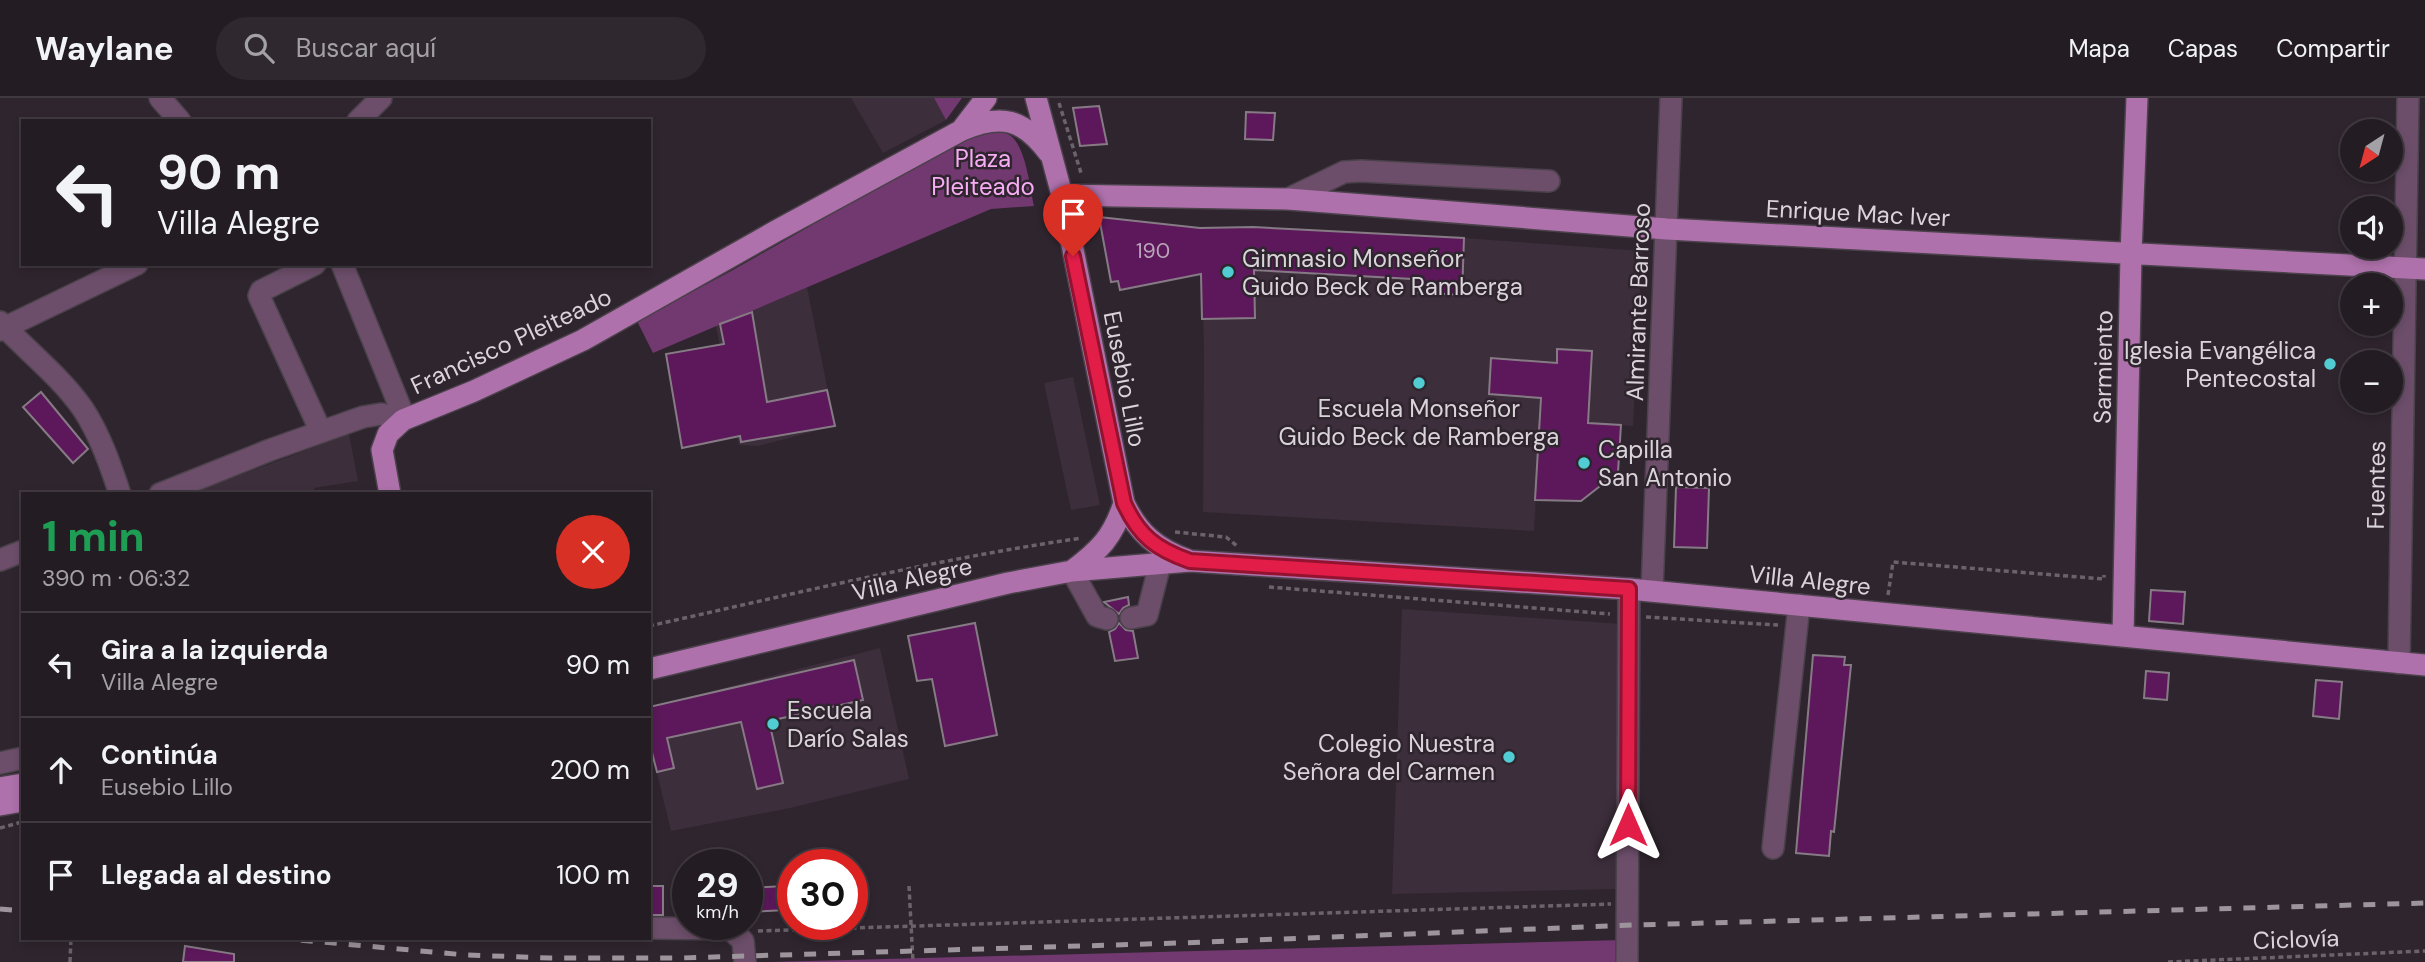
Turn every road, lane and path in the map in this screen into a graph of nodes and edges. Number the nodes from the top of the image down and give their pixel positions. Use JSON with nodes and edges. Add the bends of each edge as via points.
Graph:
{"nodes":[{"id":1,"x":160,"y":98,"type":"edge"},
{"id":2,"x":381,"y":98,"type":"edge"},
{"id":3,"x":986,"y":98,"type":"edge"},
{"id":4,"x":1036,"y":98,"type":"edge"},
{"id":5,"x":1671,"y":98,"type":"edge"},
{"id":6,"x":2137,"y":98,"type":"edge"},
{"id":7,"x":2408,"y":98,"type":"edge"},
{"id":8,"x":178,"y":119,"type":"edge"},
{"id":9,"x":360,"y":119,"type":"edge"},
{"id":10,"x":962,"y":130,"type":"junction"},
{"id":11,"x":1049,"y":153,"type":"junction"},
{"id":12,"x":1549,"y":181,"type":"dead end"},
{"id":13,"x":1062,"y":195,"type":"junction"},
{"id":14,"x":1288,"y":199,"type":"junction"},
{"id":15,"x":1667,"y":229,"type":"junction"},
{"id":16,"x":2131,"y":254,"type":"junction"},
{"id":17,"x":133,"y":266,"type":"edge"},
{"id":18,"x":311,"y":266,"type":"edge"},
{"id":19,"x":343,"y":266,"type":"edge"},
{"id":20,"x":2416,"y":269,"type":"edge"},
{"id":21,"x":2,"y":326,"type":"edge"},
{"id":22,"x":403,"y":420,"type":"junction"},
{"id":23,"x":321,"y":432,"type":"junction"},
{"id":24,"x":119,"y":492,"type":"edge"},
{"id":25,"x":165,"y":492,"type":"edge"},
{"id":26,"x":390,"y":492,"type":"edge"},
{"id":27,"x":1124,"y":503,"type":"junction"},
{"id":28,"x":1172,"y":532,"type":"dead end"},
{"id":29,"x":1093,"y":536,"type":"dead end"},
{"id":30,"x":21,"y":552,"type":"edge"},
{"id":31,"x":0,"y":560,"type":"edge"},
{"id":32,"x":1190,"y":561,"type":"junction"},
{"id":33,"x":1160,"y":564,"type":"junction"},
{"id":34,"x":1245,"y":564,"type":"junction"},
{"id":35,"x":2104,"y":565,"type":"dead end"},
{"id":36,"x":1072,"y":571,"type":"junction"},
{"id":37,"x":1265,"y":587,"type":"dead end"},
{"id":38,"x":1629,"y":589,"type":"junction"},
{"id":39,"x":1652,"y":591,"type":"junction"},
{"id":40,"x":1885,"y":614,"type":"junction"},
{"id":41,"x":1629,"y":615,"type":"junction"},
{"id":42,"x":1797,"y":615,"type":"junction"},
{"id":43,"x":1107,"y":618,"type":"dead end"},
{"id":44,"x":1131,"y":618,"type":"dead end"},
{"id":45,"x":651,"y":626,"type":"edge"},
{"id":46,"x":2123,"y":636,"type":"junction"},
{"id":47,"x":2399,"y":663,"type":"junction"},
{"id":48,"x":2425,"y":665,"type":"edge"},
{"id":49,"x":651,"y":670,"type":"edge"},
{"id":50,"x":21,"y":758,"type":"edge"},
{"id":51,"x":0,"y":763,"type":"edge"},
{"id":52,"x":21,"y":784,"type":"edge"},
{"id":53,"x":0,"y":788,"type":"edge"},
{"id":54,"x":21,"y":801,"type":"edge"},
{"id":55,"x":0,"y":806,"type":"edge"},
{"id":56,"x":21,"y":823,"type":"edge"},
{"id":57,"x":0,"y":828,"type":"edge"},
{"id":58,"x":1773,"y":848,"type":"dead end"},
{"id":59,"x":909,"y":886,"type":"dead end"},
{"id":60,"x":1627,"y":904,"type":"junction"},
{"id":61,"x":911,"y":927,"type":"junction"},
{"id":62,"x":651,"y":928,"type":"edge"},
{"id":63,"x":672,"y":928,"type":"edge"},
{"id":64,"x":763,"y":930,"type":"edge"},
{"id":65,"x":71,"y":940,"type":"edge"},
{"id":66,"x":742,"y":940,"type":"edge"},
{"id":67,"x":2425,"y":951,"type":"edge"},
{"id":68,"x":70,"y":962,"type":"edge"},
{"id":69,"x":745,"y":962,"type":"edge"},
{"id":70,"x":913,"y":962,"type":"edge"},
{"id":71,"x":1627,"y":962,"type":"edge"},
{"id":72,"x":2168,"y":962,"type":"edge"}],
"edges":[{"from":1,"to":8,"type":"street"},
{"from":2,"to":9,"type":"street"},
{"from":3,"to":10,"type":"main road"},
{"from":4,"to":11,"type":"main road","name":"Eusebio Lillo"},
{"from":5,"to":15,"type":"street","name":"Almirante Barroso"},
{"from":6,"to":16,"type":"main road","name":"Sarmiento"},
{"from":7,"to":20,"type":"street","name":"Fuentes"},
{"from":10,"to":11,"type":"main road","name":"Francisco Pleiteado","via":[[988,120],[1014,122]]},
{"from":10,"to":22,"type":"main road","name":"Francisco Pleiteado","via":[[583,341]]},
{"from":11,"to":13,"type":"main road","name":"Eusebio Lillo"},
{"from":12,"to":14,"type":"street","name":"Enrique Mac Iver","via":[[1344,172]]},
{"from":13,"to":14,"type":"main road","name":"Enrique Mac Iver"},
{"from":13,"to":27,"type":"main road","name":"Eusebio Lillo"},
{"from":14,"to":15,"type":"main road","name":"Enrique Mac Iver"},
{"from":15,"to":16,"type":"main road","name":"Enrique Mac Iver"},
{"from":15,"to":39,"type":"street","name":"Almirante Barroso"},
{"from":16,"to":20,"type":"main road","name":"Enrique Mac Iver"},
{"from":16,"to":46,"type":"main road","name":"Sarmiento"},
{"from":17,"to":21,"type":"street"},
{"from":18,"to":23,"type":"street","via":[[261,290],[259,296]]},
{"from":19,"to":22,"type":"street"},
{"from":20,"to":47,"type":"street","name":"Fuentes"},
{"from":21,"to":24,"type":"street","via":[[81,407],[104,448]]},
{"from":22,"to":23,"type":"street","name":"Francisco Pleiteado","via":[[382,414]]},
{"from":22,"to":26,"type":"main road","via":[[388,434],[382,450]]},
{"from":23,"to":25,"type":"street","name":"Francisco Pleiteado"},
{"from":27,"to":32,"type":"main road","name":"Villa Alegre","via":[[1140,532],[1168,553]]},
{"from":27,"to":36,"type":"main road","via":[[1099,551]]},
{"from":28,"to":34,"type":"path","via":[[1226,537],[1236,543]]},
{"from":29,"to":45,"type":"path","via":[[985,552]]},
{"from":30,"to":31,"type":"street"},
{"from":32,"to":33,"type":"main road","name":"Villa Alegre"},
{"from":32,"to":34,"type":"main road","name":"Villa Alegre"},
{"from":33,"to":36,"type":"main road","name":"Villa Alegre"},
{"from":33,"to":44,"type":"street","via":[[1147,615]]},
{"from":34,"to":38,"type":"main road","name":"Villa Alegre"},
{"from":35,"to":40,"type":"path","via":[[2104,579],[1893,562]]},
{"from":36,"to":43,"type":"street","via":[[1097,616]]},
{"from":36,"to":49,"type":"main road","name":"Villa Alegre"},
{"from":37,"to":41,"type":"path"},
{"from":38,"to":39,"type":"main road","name":"Villa Alegre"},
{"from":38,"to":41,"type":"street"},
{"from":39,"to":42,"type":"main road","name":"Villa Alegre"},
{"from":40,"to":42,"type":"main road","name":"Villa Alegre"},
{"from":40,"to":46,"type":"main road","name":"Villa Alegre"},
{"from":41,"to":42,"type":"path"},
{"from":41,"to":60,"type":"street"},
{"from":42,"to":58,"type":"street"},
{"from":46,"to":47,"type":"main road","name":"Villa Alegre"},
{"from":47,"to":48,"type":"main road","name":"Villa Alegre"},
{"from":50,"to":51,"type":"street"},
{"from":52,"to":53,"type":"main road"},
{"from":54,"to":55,"type":"main road"},
{"from":56,"to":57,"type":"path"},
{"from":59,"to":61,"type":"path"},
{"from":60,"to":61,"type":"path"},
{"from":60,"to":71,"type":"street"},
{"from":61,"to":64,"type":"path"},
{"from":61,"to":70,"type":"path"},
{"from":62,"to":63,"type":"street"},
{"from":65,"to":68,"type":"path"},
{"from":66,"to":69,"type":"street"},
{"from":67,"to":72,"type":"path","name":"Ciclovía"}]}
